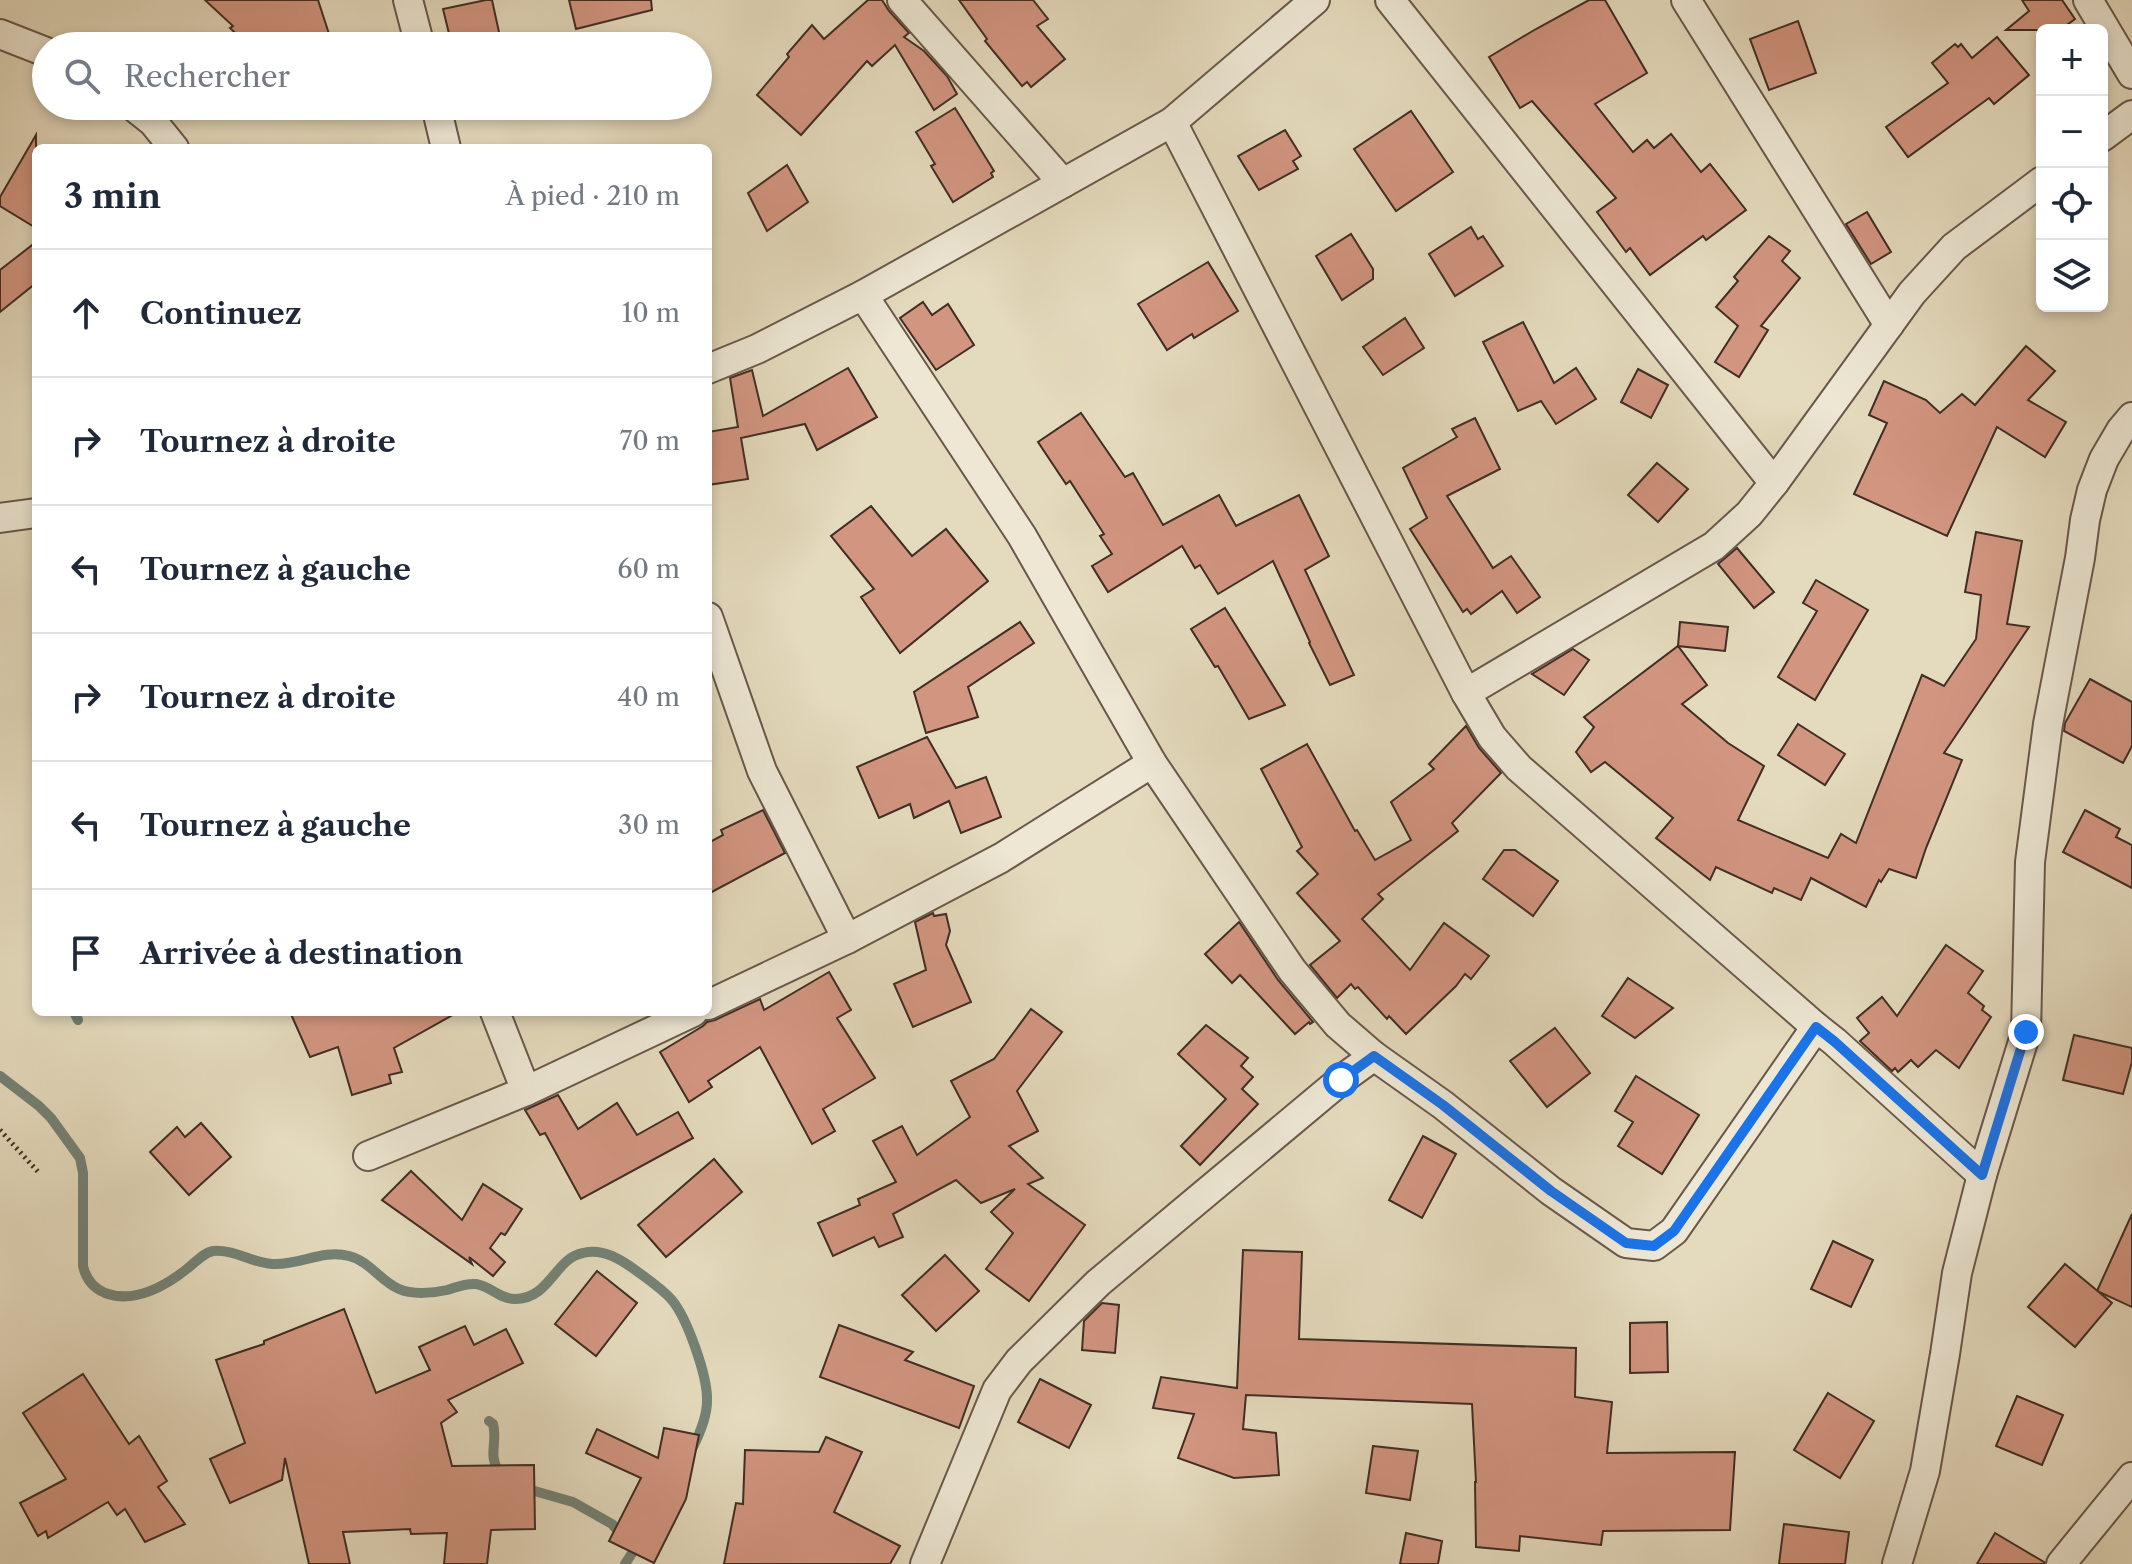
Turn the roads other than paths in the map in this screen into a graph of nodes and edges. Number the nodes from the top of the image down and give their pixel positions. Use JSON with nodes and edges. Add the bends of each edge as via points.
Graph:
{"nodes":[{"id":1,"x":408,"y":0,"type":"edge"},
{"id":2,"x":902,"y":0,"type":"edge"},
{"id":3,"x":1315,"y":0,"type":"edge"},
{"id":4,"x":1390,"y":0,"type":"edge"},
{"id":5,"x":1686,"y":0,"type":"edge"},
{"id":6,"x":2088,"y":0,"type":"edge"},
{"id":7,"x":416,"y":32,"type":"edge"},
{"id":8,"x":0,"y":34,"type":"edge"},
{"id":9,"x":32,"y":47,"type":"edge"},
{"id":10,"x":2132,"y":74,"type":"edge"},
{"id":11,"x":2132,"y":115,"type":"edge"},
{"id":12,"x":150,"y":120,"type":"edge"},
{"id":13,"x":439,"y":120,"type":"edge"},
{"id":14,"x":1172,"y":122,"type":"junction"},
{"id":15,"x":2108,"y":133,"type":"edge"},
{"id":16,"x":171,"y":144,"type":"edge"},
{"id":17,"x":445,"y":144,"type":"edge"},
{"id":18,"x":1063,"y":183,"type":"junction"},
{"id":19,"x":2036,"y":186,"type":"edge"},
{"id":20,"x":863,"y":295,"type":"junction"},
{"id":21,"x":1889,"y":325,"type":"junction"},
{"id":22,"x":712,"y":367,"type":"edge"},
{"id":23,"x":2132,"y":417,"type":"edge"},
{"id":24,"x":1774,"y":483,"type":"junction"},
{"id":25,"x":32,"y":514,"type":"edge"},
{"id":26,"x":0,"y":518,"type":"edge"},
{"id":27,"x":712,"y":628,"type":"edge"},
{"id":28,"x":1466,"y":693,"type":"junction"},
{"id":29,"x":1152,"y":763,"type":"junction"},
{"id":30,"x":847,"y":939,"type":"junction"},
{"id":31,"x":712,"y":1003,"type":"edge"},
{"id":32,"x":497,"y":1016,"type":"edge"},
{"id":33,"x":685,"y":1016,"type":"edge"},
{"id":34,"x":1816,"y":1027,"type":"junction"},
{"id":35,"x":1374,"y":1056,"type":"junction"},
{"id":36,"x":526,"y":1091,"type":"junction"},
{"id":37,"x":368,"y":1156,"type":"dead end"},
{"id":38,"x":1982,"y":1175,"type":"junction"},
{"id":39,"x":2132,"y":1477,"type":"edge"},
{"id":40,"x":925,"y":1564,"type":"edge"},
{"id":41,"x":1897,"y":1564,"type":"edge"},
{"id":42,"x":2061,"y":1564,"type":"edge"}],
"edges":[{"from":1,"to":7,"type":"street"},
{"from":2,"to":18,"type":"street"},
{"from":3,"to":14,"type":"street"},
{"from":4,"to":24,"type":"street"},
{"from":5,"to":21,"type":"street"},
{"from":6,"to":10,"type":"street"},
{"from":8,"to":9,"type":"street"},
{"from":11,"to":15,"type":"street"},
{"from":12,"to":16,"type":"street"},
{"from":13,"to":17,"type":"street"},
{"from":14,"to":18,"type":"street"},
{"from":14,"to":28,"type":"street"},
{"from":18,"to":20,"type":"street"},
{"from":19,"to":21,"type":"street","via":[[1954,247]]},
{"from":20,"to":22,"type":"street"},
{"from":20,"to":29,"type":"street","via":[[1022,536]]},
{"from":21,"to":24,"type":"street"},
{"from":23,"to":38,"type":"street","via":[[2104,459],[2085,520],[2048,724],[2030,862],[2026,1032]]},
{"from":24,"to":28,"type":"street","via":[[1714,546]]},
{"from":25,"to":26,"type":"street"},
{"from":27,"to":30,"type":"street","via":[[762,771]]},
{"from":28,"to":34,"type":"street","via":[[1492,737],[1519,768]]},
{"from":29,"to":30,"type":"street","via":[[1001,858]]},
{"from":29,"to":35,"type":"street","via":[[1292,970],[1338,1025]]},
{"from":30,"to":31,"type":"street"},
{"from":32,"to":36,"type":"street"},
{"from":33,"to":36,"type":"street"},
{"from":34,"to":35,"type":"street","via":[[1674,1231],[1654,1246],[1626,1243]]},
{"from":34,"to":38,"type":"street"},
{"from":35,"to":40,"type":"street","via":[[1098,1283],[1019,1361],[997,1390]]},
{"from":36,"to":37,"type":"street"},
{"from":38,"to":41,"type":"street","via":[[1957,1273],[1925,1471]]},
{"from":39,"to":42,"type":"street"}]}
